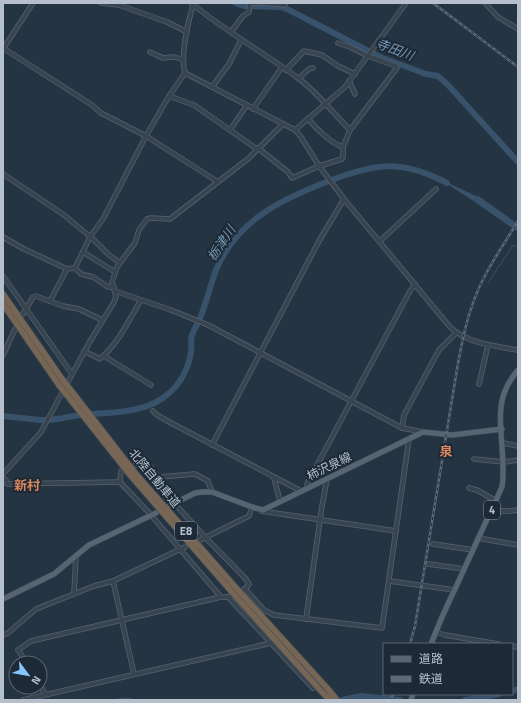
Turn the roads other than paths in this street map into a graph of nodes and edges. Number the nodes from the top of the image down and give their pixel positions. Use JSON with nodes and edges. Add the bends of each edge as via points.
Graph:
{"nodes":[{"id":1,"x":33,"y":3,"type":"edge"},
{"id":2,"x":101,"y":3,"type":"edge"},
{"id":3,"x":250,"y":3,"type":"edge"},
{"id":4,"x":259,"y":3,"type":"edge"},
{"id":5,"x":263,"y":3,"type":"edge"},
{"id":6,"x":406,"y":3,"type":"edge"},
{"id":7,"x":485,"y":3,"type":"edge"},
{"id":8,"x":115,"y":4,"type":"edge"},
{"id":9,"x":192,"y":4,"type":"edge"},
{"id":10,"x":285,"y":5,"type":"dead end"},
{"id":11,"x":518,"y":29,"type":"edge"},
{"id":12,"x":187,"y":32,"type":"junction"},
{"id":13,"x":231,"y":32,"type":"junction"},
{"id":14,"x":241,"y":40,"type":"junction"},
{"id":15,"x":338,"y":43,"type":"dead end"},
{"id":16,"x":3,"y":48,"type":"edge"},
{"id":17,"x":150,"y":52,"type":"dead end"},
{"id":18,"x":368,"y":56,"type":"junction"},
{"id":19,"x":183,"y":60,"type":"junction"},
{"id":20,"x":282,"y":67,"type":"junction"},
{"id":21,"x":312,"y":68,"type":"dead end"},
{"id":22,"x":286,"y":70,"type":"junction"},
{"id":23,"x":185,"y":73,"type":"junction"},
{"id":24,"x":355,"y":74,"type":"junction"},
{"id":25,"x":299,"y":78,"type":"junction"},
{"id":26,"x":349,"y":82,"type":"junction"},
{"id":27,"x":212,"y":87,"type":"junction"},
{"id":28,"x":355,"y":94,"type":"dead end"},
{"id":29,"x":169,"y":96,"type":"junction"},
{"id":30,"x":326,"y":104,"type":"junction"},
{"id":31,"x":247,"y":106,"type":"junction"},
{"id":32,"x":253,"y":109,"type":"junction"},
{"id":33,"x":308,"y":118,"type":"junction"},
{"id":34,"x":282,"y":124,"type":"junction"},
{"id":35,"x":230,"y":130,"type":"junction"},
{"id":36,"x":295,"y":130,"type":"junction"},
{"id":37,"x":350,"y":130,"type":"junction"},
{"id":38,"x":146,"y":136,"type":"junction"},
{"id":39,"x":343,"y":146,"type":"junction"},
{"id":40,"x":257,"y":149,"type":"junction"},
{"id":41,"x":319,"y":166,"type":"junction"},
{"id":42,"x":3,"y":174,"type":"edge"},
{"id":43,"x":218,"y":182,"type":"junction"},
{"id":44,"x":436,"y":189,"type":"dead end"},
{"id":45,"x":344,"y":199,"type":"junction"},
{"id":46,"x":3,"y":237,"type":"edge"},
{"id":47,"x":90,"y":237,"type":"junction"},
{"id":48,"x":380,"y":241,"type":"junction"},
{"id":49,"x":83,"y":252,"type":"junction"},
{"id":50,"x":119,"y":262,"type":"junction"},
{"id":51,"x":75,"y":268,"type":"junction"},
{"id":52,"x":67,"y":269,"type":"junction"},
{"id":53,"x":115,"y":272,"type":"junction"},
{"id":54,"x":3,"y":276,"type":"edge"},
{"id":55,"x":414,"y":284,"type":"junction"},
{"id":56,"x":114,"y":289,"type":"junction"},
{"id":57,"x":3,"y":294,"type":"edge"},
{"id":58,"x":140,"y":300,"type":"junction"},
{"id":59,"x":50,"y":301,"type":"junction"},
{"id":60,"x":3,"y":304,"type":"edge"},
{"id":61,"x":26,"y":309,"type":"junction"},
{"id":62,"x":23,"y":314,"type":"dead end"},
{"id":63,"x":102,"y":320,"type":"junction"},
{"id":64,"x":15,"y":329,"type":"dead end"},
{"id":65,"x":456,"y":333,"type":"junction"},
{"id":66,"x":488,"y":344,"type":"junction"},
{"id":67,"x":518,"y":350,"type":"edge"},
{"id":68,"x":84,"y":352,"type":"junction"},
{"id":69,"x":260,"y":353,"type":"junction"},
{"id":70,"x":3,"y":355,"type":"edge"},
{"id":71,"x":104,"y":356,"type":"junction"},
{"id":72,"x":517,"y":373,"type":"edge"},
{"id":73,"x":72,"y":374,"type":"junction"},
{"id":74,"x":61,"y":382,"type":"junction"},
{"id":75,"x":479,"y":384,"type":"dead end"},
{"id":76,"x":151,"y":385,"type":"dead end"},
{"id":77,"x":351,"y":401,"type":"junction"},
{"id":78,"x":153,"y":411,"type":"dead end"},
{"id":79,"x":402,"y":428,"type":"junction"},
{"id":80,"x":502,"y":429,"type":"junction"},
{"id":81,"x":423,"y":432,"type":"junction"},
{"id":82,"x":409,"y":439,"type":"junction"},
{"id":83,"x":503,"y":443,"type":"junction"},
{"id":84,"x":212,"y":445,"type":"junction"},
{"id":85,"x":518,"y":446,"type":"edge"},
{"id":86,"x":474,"y":459,"type":"dead end"},
{"id":87,"x":518,"y":460,"type":"edge"},
{"id":88,"x":504,"y":462,"type":"junction"},
{"id":89,"x":3,"y":474,"type":"edge"},
{"id":90,"x":159,"y":477,"type":"junction"},
{"id":91,"x":3,"y":478,"type":"edge"},
{"id":92,"x":274,"y":478,"type":"junction"},
{"id":93,"x":327,"y":479,"type":"junction"},
{"id":94,"x":120,"y":482,"type":"junction"},
{"id":95,"x":308,"y":488,"type":"junction"},
{"id":96,"x":469,"y":488,"type":"dead end"},
{"id":97,"x":301,"y":491,"type":"junction"},
{"id":98,"x":212,"y":492,"type":"junction"},
{"id":99,"x":280,"y":501,"type":"junction"},
{"id":100,"x":496,"y":501,"type":"junction"},
{"id":101,"x":175,"y":504,"type":"junction"},
{"id":102,"x":169,"y":506,"type":"dead end"},
{"id":103,"x":252,"y":507,"type":"junction"},
{"id":104,"x":260,"y":508,"type":"junction"},
{"id":105,"x":491,"y":510,"type":"junction"},
{"id":106,"x":518,"y":510,"type":"edge"},
{"id":107,"x":154,"y":514,"type":"junction"},
{"id":108,"x":320,"y":521,"type":"junction"},
{"id":109,"x":396,"y":531,"type":"junction"},
{"id":110,"x":205,"y":537,"type":"junction"},
{"id":111,"x":478,"y":538,"type":"junction"},
{"id":112,"x":200,"y":540,"type":"dead end"},
{"id":113,"x":433,"y":544,"type":"dead end"},
{"id":114,"x":518,"y":545,"type":"edge"},
{"id":115,"x":185,"y":547,"type":"dead end"},
{"id":116,"x":180,"y":550,"type":"junction"},
{"id":117,"x":473,"y":550,"type":"junction"},
{"id":118,"x":76,"y":556,"type":"junction"},
{"id":119,"x":428,"y":564,"type":"dead end"},
{"id":120,"x":464,"y":569,"type":"junction"},
{"id":121,"x":113,"y":581,"type":"junction"},
{"id":122,"x":389,"y":581,"type":"junction"},
{"id":123,"x":245,"y":589,"type":"junction"},
{"id":124,"x":234,"y":590,"type":"junction"},
{"id":125,"x":455,"y":590,"type":"junction"},
{"id":126,"x":74,"y":593,"type":"junction"},
{"id":127,"x":221,"y":598,"type":"junction"},
{"id":128,"x":229,"y":598,"type":"junction"},
{"id":129,"x":3,"y":599,"type":"edge"},
{"id":130,"x":306,"y":619,"type":"junction"},
{"id":131,"x":122,"y":620,"type":"junction"},
{"id":132,"x":436,"y":632,"type":"junction"},
{"id":133,"x":3,"y":635,"type":"edge"},
{"id":134,"x":272,"y":643,"type":"junction"},
{"id":135,"x":432,"y":643,"type":"edge"},
{"id":136,"x":492,"y":643,"type":"edge"},
{"id":137,"x":21,"y":655,"type":"edge"},
{"id":138,"x":134,"y":674,"type":"junction"},
{"id":139,"x":313,"y":688,"type":"dead end"},
{"id":140,"x":48,"y":693,"type":"edge"},
{"id":141,"x":41,"y":695,"type":"edge"},
{"id":142,"x":23,"y":700,"type":"edge"},
{"id":143,"x":330,"y":700,"type":"edge"},
{"id":144,"x":337,"y":700,"type":"edge"}],
"edges":[{"from":1,"to":16,"type":"street"},
{"from":2,"to":8,"type":"street"},
{"from":3,"to":4,"type":"street"},
{"from":3,"to":13,"type":"street","via":[[249,12]]},
{"from":5,"to":10,"type":"street"},
{"from":6,"to":18,"type":"street"},
{"from":7,"to":11,"type":"street","via":[[498,17]]},
{"from":8,"to":12,"type":"street","via":[[167,22]]},
{"from":9,"to":12,"type":"street"},
{"from":9,"to":13,"type":"street"},
{"from":12,"to":19,"type":"street"},
{"from":13,"to":14,"type":"street"},
{"from":14,"to":20,"type":"street"},
{"from":14,"to":27,"type":"street","via":[[229,64]]},
{"from":15,"to":18,"type":"street"},
{"from":16,"to":38,"type":"street","via":[[101,112]]},
{"from":17,"to":19,"type":"street","via":[[163,58],[174,57]]},
{"from":18,"to":24,"type":"street"},
{"from":18,"to":37,"type":"street","via":[[397,68]]},
{"from":19,"to":23,"type":"street"},
{"from":20,"to":22,"type":"street"},
{"from":20,"to":32,"type":"street"},
{"from":21,"to":25,"type":"street"},
{"from":22,"to":24,"type":"street","via":[[304,51],[322,55]]},
{"from":22,"to":25,"type":"street"},
{"from":23,"to":27,"type":"street"},
{"from":23,"to":29,"type":"street"},
{"from":24,"to":26,"type":"street"},
{"from":25,"to":30,"type":"street"},
{"from":26,"to":28,"type":"street"},
{"from":26,"to":30,"type":"street"},
{"from":27,"to":31,"type":"street"},
{"from":29,"to":35,"type":"street","via":[[194,105]]},
{"from":29,"to":38,"type":"street"},
{"from":30,"to":33,"type":"street"},
{"from":30,"to":37,"type":"street"},
{"from":31,"to":32,"type":"street"},
{"from":31,"to":35,"type":"street"},
{"from":32,"to":34,"type":"street"},
{"from":33,"to":36,"type":"street"},
{"from":33,"to":39,"type":"street","via":[[317,129],[337,145]]},
{"from":34,"to":36,"type":"street"},
{"from":34,"to":40,"type":"street"},
{"from":35,"to":40,"type":"street"},
{"from":36,"to":41,"type":"street"},
{"from":37,"to":39,"type":"street"},
{"from":38,"to":43,"type":"street"},
{"from":38,"to":47,"type":"street","via":[[103,219]]},
{"from":39,"to":41,"type":"street","via":[[342,159]]},
{"from":40,"to":41,"type":"street","via":[[288,172],[292,178]]},
{"from":40,"to":43,"type":"street"},
{"from":41,"to":45,"type":"street"},
{"from":42,"to":47,"type":"street","via":[[64,215]]},
{"from":43,"to":50,"type":"street","via":[[170,219],[147,219]]},
{"from":44,"to":48,"type":"street"},
{"from":45,"to":48,"type":"street"},
{"from":45,"to":69,"type":"street"},
{"from":46,"to":52,"type":"street"},
{"from":47,"to":49,"type":"street"},
{"from":47,"to":50,"type":"street"},
{"from":48,"to":55,"type":"street"},
{"from":49,"to":51,"type":"street"},
{"from":49,"to":53,"type":"street"},
{"from":50,"to":53,"type":"street"},
{"from":51,"to":52,"type":"street"},
{"from":51,"to":56,"type":"street","via":[[81,274],[93,277]]},
{"from":52,"to":59,"type":"street"},
{"from":53,"to":56,"type":"street","via":[[112,282]]},
{"from":54,"to":61,"type":"street"},
{"from":55,"to":65,"type":"street"},
{"from":55,"to":77,"type":"street"},
{"from":56,"to":58,"type":"street"},
{"from":56,"to":63,"type":"street","via":[[116,297]]},
{"from":57,"to":74,"type":"highway","name":"北陸自動車道","number":"E8"},
{"from":58,"to":69,"type":"street","via":[[208,325]]},
{"from":58,"to":71,"type":"street","via":[[121,334]]},
{"from":59,"to":61,"type":"street","via":[[33,297]]},
{"from":59,"to":63,"type":"street"},
{"from":60,"to":74,"type":"highway","name":"北陸自動車道","number":"E8"},
{"from":61,"to":62,"type":"street"},
{"from":61,"to":73,"type":"street"},
{"from":63,"to":68,"type":"street"},
{"from":64,"to":70,"type":"street"},
{"from":65,"to":66,"type":"street"},
{"from":65,"to":79,"type":"street","via":[[439,350],[404,415]]},
{"from":66,"to":67,"type":"street"},
{"from":66,"to":75,"type":"street"},
{"from":68,"to":71,"type":"street","via":[[100,359]]},
{"from":68,"to":73,"type":"street"},
{"from":69,"to":77,"type":"street"},
{"from":69,"to":84,"type":"street"},
{"from":71,"to":76,"type":"street"},
{"from":72,"to":80,"type":"main road","number":"4","via":[[505,389],[501,403]]},
{"from":73,"to":89,"type":"street","via":[[43,429]]},
{"from":74,"to":124,"type":"highway","name":"北陸自動車道","number":"E8","bridge":true,"via":[[133,475]]},
{"from":77,"to":79,"type":"street"},
{"from":77,"to":95,"type":"street","via":[[307,484]]},
{"from":78,"to":84,"type":"street"},
{"from":79,"to":81,"type":"street"},
{"from":80,"to":81,"type":"main road","via":[[452,435]]},
{"from":80,"to":83,"type":"main road","number":"4"},
{"from":81,"to":82,"type":"main road","name":"柿沢泉線"},
{"from":82,"to":93,"type":"main road","name":"柿沢泉線"},
{"from":82,"to":109,"type":"street"},
{"from":83,"to":85,"type":"street"},
{"from":83,"to":88,"type":"main road","number":"4"},
{"from":84,"to":92,"type":"street"},
{"from":86,"to":88,"type":"street"},
{"from":87,"to":88,"type":"street"},
{"from":88,"to":100,"type":"main road","number":"4","via":[[503,481]]},
{"from":90,"to":94,"type":"street","via":[[144,462],[120,471]]},
{"from":90,"to":98,"type":"street","via":[[195,474],[208,481]]},
{"from":90,"to":101,"type":"street"},
{"from":91,"to":94,"type":"street","via":[[7,484]]},
{"from":92,"to":97,"type":"street"},
{"from":92,"to":99,"type":"street"},
{"from":93,"to":95,"type":"main road","name":"柿沢泉線"},
{"from":93,"to":108,"type":"street"},
{"from":94,"to":107,"type":"street"},
{"from":95,"to":97,"type":"main road","name":"柿沢泉線"},
{"from":96,"to":100,"type":"street"},
{"from":97,"to":99,"type":"main road","name":"柿沢泉線"},
{"from":98,"to":101,"type":"main road","name":"柿沢泉線","via":[[195,493]]},
{"from":98,"to":103,"type":"main road","name":"柿沢泉線"},
{"from":99,"to":104,"type":"main road","name":"柿沢泉線","via":[[263,510]]},
{"from":100,"to":105,"type":"main road","number":"4"},
{"from":101,"to":102,"type":"main road","name":"柿沢泉線"},
{"from":101,"to":110,"type":"street"},
{"from":103,"to":104,"type":"main road","name":"柿沢泉線"},
{"from":103,"to":110,"type":"street","via":[[249,516]]},
{"from":104,"to":108,"type":"street","via":[[261,511]]},
{"from":105,"to":106,"type":"street"},
{"from":105,"to":111,"type":"main road","number":"4"},
{"from":107,"to":116,"type":"street"},
{"from":107,"to":118,"type":"main road","via":[[94,542]]},
{"from":108,"to":109,"type":"street"},
{"from":108,"to":130,"type":"street"},
{"from":109,"to":122,"type":"street"},
{"from":110,"to":112,"type":"street"},
{"from":110,"to":123,"type":"street","via":[[246,579],[249,584]]},
{"from":111,"to":114,"type":"street"},
{"from":111,"to":117,"type":"main road","number":"4"},
{"from":113,"to":117,"type":"street"},
{"from":115,"to":116,"type":"street"},
{"from":116,"to":121,"type":"street"},
{"from":116,"to":127,"type":"street"},
{"from":117,"to":120,"type":"main road","number":"4"},
{"from":118,"to":126,"type":"street"},
{"from":118,"to":129,"type":"main road","via":[[54,574]]},
{"from":119,"to":120,"type":"street"},
{"from":120,"to":125,"type":"main road","number":"4"},
{"from":121,"to":126,"type":"street"},
{"from":121,"to":131,"type":"street"},
{"from":122,"to":125,"type":"street"},
{"from":122,"to":130,"type":"street","via":[[382,628]]},
{"from":123,"to":128,"type":"street"},
{"from":123,"to":130,"type":"street","via":[[264,610],[274,615]]},
{"from":124,"to":143,"type":"highway","name":"北陸自動車道","number":"E8","bridge":true},
{"from":124,"to":144,"type":"highway","name":"北陸自動車道","number":"E8","bridge":true},
{"from":125,"to":132,"type":"main road","number":"4"},
{"from":126,"to":133,"type":"street","via":[[36,609]]},
{"from":127,"to":128,"type":"street"},
{"from":127,"to":131,"type":"street"},
{"from":128,"to":134,"type":"street"},
{"from":131,"to":137,"type":"street","via":[[31,641],[18,650]]},
{"from":131,"to":138,"type":"street"},
{"from":132,"to":135,"type":"main road","number":"4"},
{"from":132,"to":136,"type":"street"},
{"from":134,"to":138,"type":"street"},
{"from":134,"to":139,"type":"street"},
{"from":138,"to":140,"type":"street"},
{"from":141,"to":142,"type":"street"}]}
